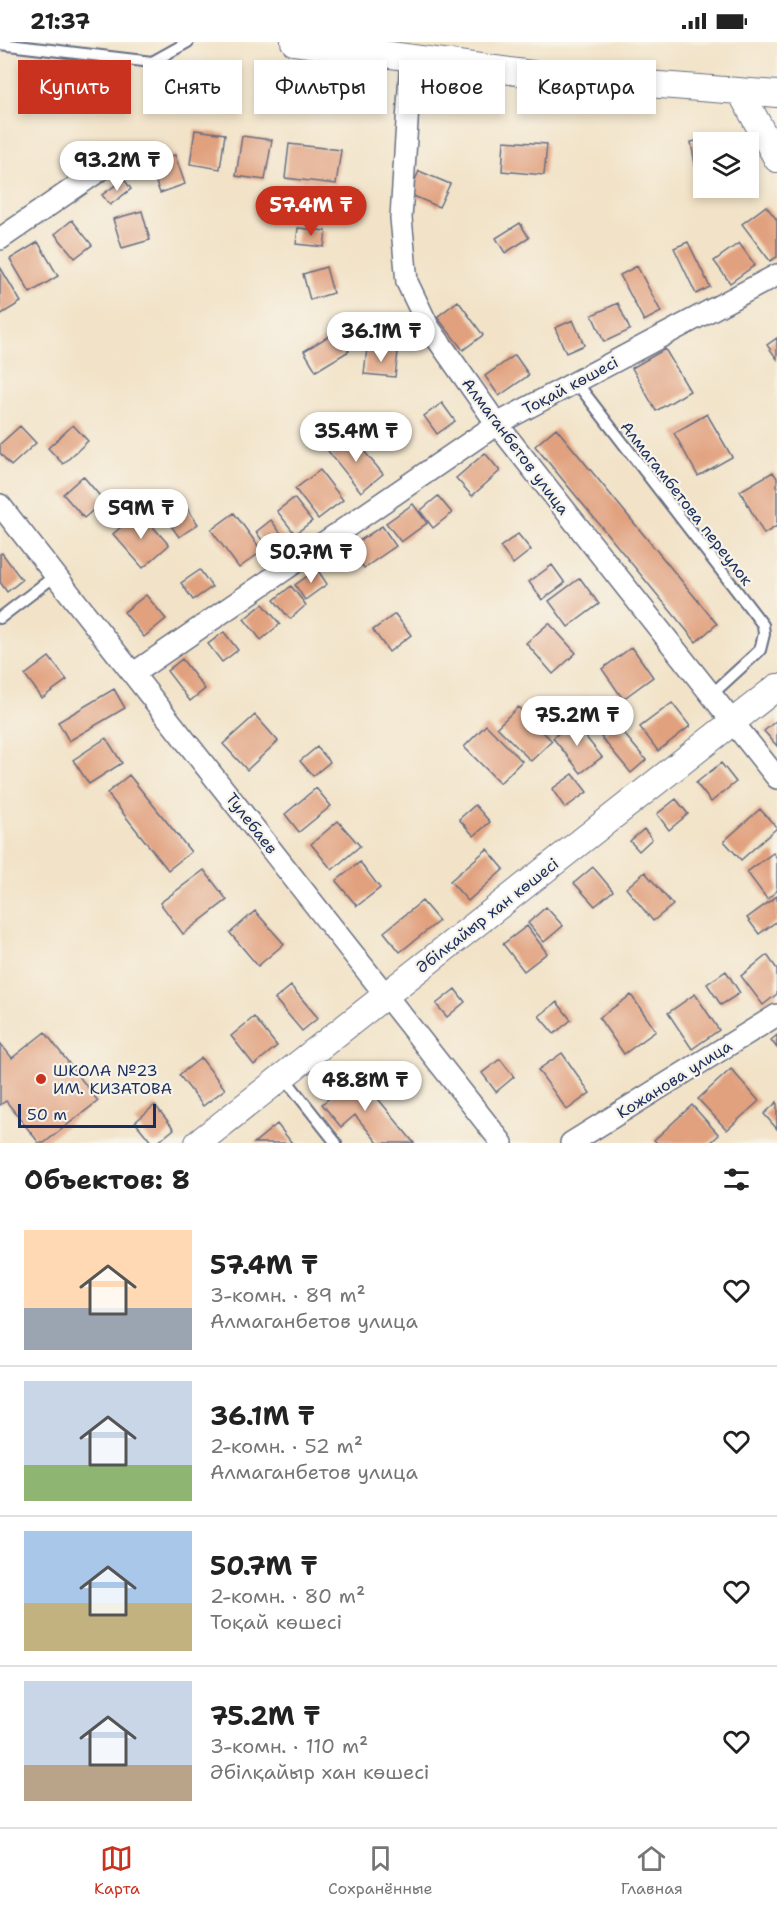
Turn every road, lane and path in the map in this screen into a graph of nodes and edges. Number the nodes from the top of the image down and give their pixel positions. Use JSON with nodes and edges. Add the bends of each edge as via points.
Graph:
{"nodes":[{"id":1,"x":188,"y":42,"type":"edge"},
{"id":2,"x":294,"y":42,"type":"edge"},
{"id":3,"x":0,"y":44,"type":"edge"},
{"id":4,"x":411,"y":58,"type":"junction"},
{"id":5,"x":740,"y":91,"type":"junction"},
{"id":6,"x":777,"y":94,"type":"edge"},
{"id":7,"x":119,"y":157,"type":"dead end"},
{"id":8,"x":777,"y":159,"type":"edge"},
{"id":9,"x":0,"y":239,"type":"edge"},
{"id":10,"x":777,"y":275,"type":"edge"},
{"id":11,"x":576,"y":382,"type":"junction"},
{"id":12,"x":497,"y":424,"type":"junction"},
{"id":13,"x":6,"y":517,"type":"edge"},
{"id":14,"x":56,"y":575,"type":"junction"},
{"id":15,"x":0,"y":618,"type":"edge"},
{"id":16,"x":134,"y":673,"type":"junction"},
{"id":17,"x":777,"y":687,"type":"edge"},
{"id":18,"x":711,"y":695,"type":"junction"},
{"id":19,"x":732,"y":722,"type":"junction"},
{"id":20,"x":777,"y":777,"type":"edge"},
{"id":21,"x":386,"y":994,"type":"junction"},
{"id":22,"x":777,"y":1015,"type":"edge"},
{"id":23,"x":282,"y":1076,"type":"junction"},
{"id":24,"x":198,"y":1143,"type":"edge"},
{"id":25,"x":336,"y":1143,"type":"edge"},
{"id":26,"x":502,"y":1143,"type":"edge"},
{"id":27,"x":571,"y":1143,"type":"edge"}],
"edges":[{"from":1,"to":3,"type":"lane","via":[[152,62]]},
{"from":2,"to":4,"type":"street"},
{"from":4,"to":5,"type":"street","via":[[555,77]]},
{"from":4,"to":12,"type":"street","name":"Алмаганбетов улица","via":[[401,218],[406,282],[428,326]]},
{"from":5,"to":6,"type":"street"},
{"from":5,"to":8,"type":"street"},
{"from":7,"to":9,"type":"street"},
{"from":10,"to":11,"type":"street","name":"Тоқай көшесі"},
{"from":11,"to":12,"type":"street","name":"Тоқай көшесі"},
{"from":11,"to":18,"type":"lane","name":"Алмагамбетова переулок","via":[[763,625],[760,650]]},
{"from":12,"to":16,"type":"street","name":"Тоқай көшесі"},
{"from":12,"to":18,"type":"street","name":"Алмаганбетов улица"},
{"from":13,"to":14,"type":"street","name":"Тулебаев"},
{"from":14,"to":15,"type":"lane"},
{"from":14,"to":16,"type":"street","name":"Тулебаев"},
{"from":16,"to":21,"type":"street","name":"Тулебаев"},
{"from":17,"to":19,"type":"street","name":"Әбілқайыр хан көшесі"},
{"from":18,"to":19,"type":"street","name":"Алмаганбетов улица"},
{"from":19,"to":20,"type":"street","name":"Алмаганбетов улица"},
{"from":19,"to":21,"type":"street","name":"Әбілқайыр хан көшесі"},
{"from":21,"to":23,"type":"street","name":"Әбілқайыр хан көшесі"},
{"from":21,"to":26,"type":"street","name":"Тулебаев"},
{"from":22,"to":27,"type":"street","name":"Кожанова улица"},
{"from":23,"to":24,"type":"street","name":"Әбілқайыр хан көшесі"},
{"from":23,"to":25,"type":"lane"}]}
